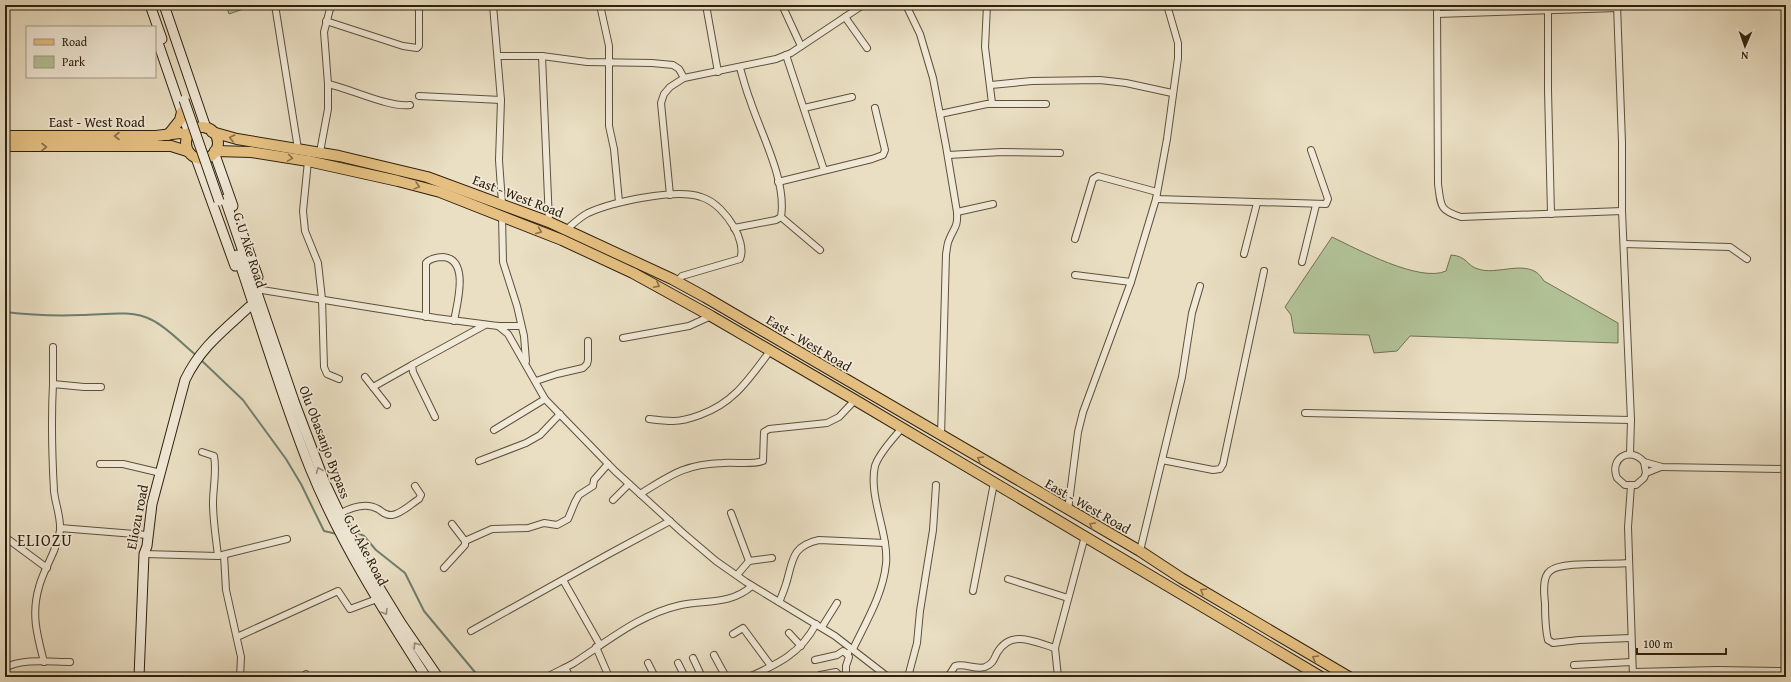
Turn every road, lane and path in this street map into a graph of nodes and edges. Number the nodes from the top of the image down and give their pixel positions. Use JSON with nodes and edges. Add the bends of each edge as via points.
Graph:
{"nodes":[{"id":1,"x":145,"y":5,"type":"edge"},
{"id":2,"x":150,"y":5,"type":"edge"},
{"id":3,"x":158,"y":5,"type":"edge"},
{"id":4,"x":164,"y":5,"type":"edge"},
{"id":5,"x":275,"y":5,"type":"edge"},
{"id":6,"x":331,"y":5,"type":"edge"},
{"id":7,"x":419,"y":5,"type":"edge"},
{"id":8,"x":493,"y":5,"type":"edge"},
{"id":9,"x":600,"y":5,"type":"edge"},
{"id":10,"x":706,"y":5,"type":"edge"},
{"id":11,"x":782,"y":5,"type":"edge"},
{"id":12,"x":863,"y":5,"type":"edge"},
{"id":13,"x":906,"y":5,"type":"edge"},
{"id":14,"x":987,"y":5,"type":"edge"},
{"id":15,"x":1167,"y":5,"type":"edge"},
{"id":16,"x":1437,"y":5,"type":"edge"},
{"id":17,"x":1617,"y":7,"type":"edge"},
{"id":18,"x":1548,"y":10,"type":"junction"},
{"id":19,"x":1437,"y":14,"type":"junction"},
{"id":20,"x":845,"y":17,"type":"junction"},
{"id":21,"x":326,"y":21,"type":"junction"},
{"id":22,"x":152,"y":26,"type":"edge"},
{"id":23,"x":156,"y":37,"type":"edge"},
{"id":24,"x":801,"y":46,"type":"junction"},
{"id":25,"x":867,"y":48,"type":"dead end"},
{"id":26,"x":786,"y":55,"type":"junction"},
{"id":27,"x":498,"y":56,"type":"junction"},
{"id":28,"x":542,"y":56,"type":"junction"},
{"id":29,"x":610,"y":61,"type":"junction"},
{"id":30,"x":740,"y":68,"type":"junction"},
{"id":31,"x":718,"y":72,"type":"junction"},
{"id":32,"x":684,"y":78,"type":"junction"},
{"id":33,"x":328,"y":84,"type":"junction"},
{"id":34,"x":991,"y":85,"type":"junction"},
{"id":35,"x":1172,"y":93,"type":"junction"},
{"id":36,"x":419,"y":96,"type":"dead end"},
{"id":37,"x":852,"y":96,"type":"dead end"},
{"id":38,"x":187,"y":99,"type":"junction"},
{"id":39,"x":501,"y":100,"type":"junction"},
{"id":40,"x":992,"y":103,"type":"junction"},
{"id":41,"x":1046,"y":104,"type":"dead end"},
{"id":42,"x":410,"y":105,"type":"dead end"},
{"id":43,"x":804,"y":108,"type":"junction"},
{"id":44,"x":876,"y":108,"type":"dead end"},
{"id":45,"x":182,"y":112,"type":"junction"},
{"id":46,"x":940,"y":114,"type":"junction"},
{"id":47,"x":209,"y":130,"type":"junction"},
{"id":48,"x":189,"y":134,"type":"junction"},
{"id":49,"x":5,"y":136,"type":"edge"},
{"id":50,"x":168,"y":136,"type":"junction"},
{"id":51,"x":5,"y":146,"type":"edge"},
{"id":52,"x":298,"y":149,"type":"junction"},
{"id":53,"x":1311,"y":150,"type":"dead end"},
{"id":54,"x":187,"y":151,"type":"junction"},
{"id":55,"x":215,"y":151,"type":"junction"},
{"id":56,"x":320,"y":152,"type":"junction"},
{"id":57,"x":1060,"y":153,"type":"dead end"},
{"id":58,"x":948,"y":155,"type":"junction"},
{"id":59,"x":196,"y":158,"type":"junction"},
{"id":60,"x":308,"y":162,"type":"junction"},
{"id":61,"x":824,"y":170,"type":"junction"},
{"id":62,"x":778,"y":182,"type":"junction"},
{"id":63,"x":670,"y":195,"type":"junction"},
{"id":64,"x":1157,"y":196,"type":"junction"},
{"id":65,"x":619,"y":202,"type":"junction"},
{"id":66,"x":502,"y":203,"type":"junction"},
{"id":67,"x":1257,"y":203,"type":"junction"},
{"id":68,"x":993,"y":204,"type":"dead end"},
{"id":69,"x":1316,"y":205,"type":"junction"},
{"id":70,"x":1622,"y":211,"type":"junction"},
{"id":71,"x":957,"y":212,"type":"junction"},
{"id":72,"x":1551,"y":214,"type":"junction"},
{"id":73,"x":502,"y":216,"type":"junction"},
{"id":74,"x":781,"y":217,"type":"junction"},
{"id":75,"x":549,"y":222,"type":"junction"},
{"id":76,"x":734,"y":228,"type":"junction"},
{"id":77,"x":566,"y":230,"type":"junction"},
{"id":78,"x":1075,"y":240,"type":"dead end"},
{"id":79,"x":1624,"y":244,"type":"junction"},
{"id":80,"x":820,"y":250,"type":"dead end"},
{"id":81,"x":1244,"y":254,"type":"dead end"},
{"id":82,"x":1747,"y":259,"type":"dead end"},
{"id":83,"x":1302,"y":262,"type":"dead end"},
{"id":84,"x":1264,"y":271,"type":"dead end"},
{"id":85,"x":1075,"y":275,"type":"dead end"},
{"id":86,"x":677,"y":282,"type":"junction"},
{"id":87,"x":1131,"y":282,"type":"junction"},
{"id":88,"x":1200,"y":286,"type":"dead end"},
{"id":89,"x":262,"y":290,"type":"junction"},
{"id":90,"x":322,"y":299,"type":"junction"},
{"id":91,"x":250,"y":307,"type":"junction"},
{"id":92,"x":711,"y":316,"type":"junction"},
{"id":93,"x":426,"y":317,"type":"junction"},
{"id":94,"x":454,"y":321,"type":"junction"},
{"id":95,"x":485,"y":324,"type":"junction"},
{"id":96,"x":498,"y":326,"type":"junction"},
{"id":97,"x":521,"y":326,"type":"junction"},
{"id":98,"x":623,"y":338,"type":"dead end"},
{"id":99,"x":588,"y":340,"type":"dead end"},
{"id":100,"x":53,"y":347,"type":"dead end"},
{"id":101,"x":770,"y":351,"type":"junction"},
{"id":102,"x":526,"y":363,"type":"junction"},
{"id":103,"x":412,"y":365,"type":"junction"},
{"id":104,"x":365,"y":377,"type":"dead end"},
{"id":105,"x":339,"y":379,"type":"dead end"},
{"id":106,"x":536,"y":382,"type":"junction"},
{"id":107,"x":53,"y":384,"type":"junction"},
{"id":108,"x":101,"y":387,"type":"dead end"},
{"id":109,"x":373,"y":387,"type":"junction"},
{"id":110,"x":545,"y":399,"type":"junction"},
{"id":111,"x":855,"y":400,"type":"junction"},
{"id":112,"x":290,"y":402,"type":"junction"},
{"id":113,"x":387,"y":405,"type":"dead end"},
{"id":114,"x":1305,"y":413,"type":"dead end"},
{"id":115,"x":560,"y":414,"type":"junction"},
{"id":116,"x":435,"y":417,"type":"dead end"},
{"id":117,"x":648,"y":419,"type":"dead end"},
{"id":118,"x":1631,"y":420,"type":"junction"},
{"id":119,"x":901,"y":429,"type":"junction"},
{"id":120,"x":494,"y":430,"type":"dead end"},
{"id":121,"x":941,"y":436,"type":"junction"},
{"id":122,"x":202,"y":452,"type":"dead end"},
{"id":123,"x":1630,"y":454,"type":"junction"},
{"id":124,"x":1162,"y":460,"type":"junction"},
{"id":125,"x":479,"y":461,"type":"dead end"},
{"id":126,"x":1644,"y":462,"type":"junction"},
{"id":127,"x":100,"y":464,"type":"dead end"},
{"id":128,"x":608,"y":464,"type":"junction"},
{"id":129,"x":1662,"y":467,"type":"junction"},
{"id":130,"x":1786,"y":469,"type":"edge"},
{"id":131,"x":161,"y":473,"type":"junction"},
{"id":132,"x":1646,"y":473,"type":"junction"},
{"id":133,"x":994,"y":483,"type":"junction"},
{"id":134,"x":629,"y":484,"type":"junction"},
{"id":135,"x":936,"y":485,"type":"dead end"},
{"id":136,"x":415,"y":486,"type":"dead end"},
{"id":137,"x":1631,"y":486,"type":"junction"},
{"id":138,"x":640,"y":494,"type":"junction"},
{"id":139,"x":613,"y":500,"type":"dead end"},
{"id":140,"x":1068,"y":510,"type":"junction"},
{"id":141,"x":732,"y":513,"type":"dead end"},
{"id":142,"x":338,"y":514,"type":"junction"},
{"id":143,"x":670,"y":521,"type":"junction"},
{"id":144,"x":452,"y":524,"type":"dead end"},
{"id":145,"x":60,"y":528,"type":"junction"},
{"id":146,"x":147,"y":535,"type":"junction"},
{"id":147,"x":5,"y":536,"type":"edge"},
{"id":148,"x":1085,"y":536,"type":"junction"},
{"id":149,"x":287,"y":539,"type":"dead end"},
{"id":150,"x":465,"y":541,"type":"junction"},
{"id":151,"x":885,"y":542,"type":"junction"},
{"id":152,"x":1140,"y":551,"type":"junction"},
{"id":153,"x":144,"y":554,"type":"junction"},
{"id":154,"x":221,"y":555,"type":"junction"},
{"id":155,"x":772,"y":558,"type":"dead end"},
{"id":156,"x":749,"y":561,"type":"junction"},
{"id":157,"x":1629,"y":563,"type":"junction"},
{"id":158,"x":47,"y":568,"type":"junction"},
{"id":159,"x":444,"y":568,"type":"dead end"},
{"id":160,"x":737,"y":575,"type":"junction"},
{"id":161,"x":1008,"y":579,"type":"dead end"},
{"id":162,"x":563,"y":580,"type":"junction"},
{"id":163,"x":752,"y":586,"type":"junction"},
{"id":164,"x":973,"y":591,"type":"dead end"},
{"id":165,"x":1068,"y":598,"type":"junction"},
{"id":166,"x":377,"y":599,"type":"junction"},
{"id":167,"x":780,"y":602,"type":"junction"},
{"id":168,"x":837,"y":603,"type":"dead end"},
{"id":169,"x":749,"y":624,"type":"dead end"},
{"id":170,"x":819,"y":626,"type":"junction"},
{"id":171,"x":743,"y":628,"type":"junction"},
{"id":172,"x":471,"y":631,"type":"dead end"},
{"id":173,"x":789,"y":633,"type":"dead end"},
{"id":174,"x":733,"y":634,"type":"dead end"},
{"id":175,"x":237,"y":637,"type":"junction"},
{"id":176,"x":1632,"y":638,"type":"junction"},
{"id":177,"x":598,"y":646,"type":"junction"},
{"id":178,"x":801,"y":646,"type":"junction"},
{"id":179,"x":852,"y":648,"type":"junction"},
{"id":180,"x":1056,"y":648,"type":"junction"},
{"id":181,"x":847,"y":654,"type":"junction"},
{"id":182,"x":714,"y":655,"type":"dead end"},
{"id":183,"x":693,"y":658,"type":"dead end"},
{"id":184,"x":815,"y":660,"type":"dead end"},
{"id":185,"x":44,"y":662,"type":"junction"},
{"id":186,"x":70,"y":662,"type":"dead end"},
{"id":187,"x":1632,"y":662,"type":"junction"},
{"id":188,"x":648,"y":663,"type":"dead end"},
{"id":189,"x":678,"y":663,"type":"dead end"},
{"id":190,"x":771,"y":666,"type":"junction"},
{"id":191,"x":1574,"y":666,"type":"dead end"},
{"id":192,"x":5,"y":668,"type":"edge"},
{"id":193,"x":565,"y":668,"type":"junction"},
{"id":194,"x":1786,"y":671,"type":"edge"},
{"id":195,"x":1633,"y":674,"type":"edge"},
{"id":196,"x":1710,"y":674,"type":"edge"},
{"id":197,"x":880,"y":675,"type":"edge"},
{"id":198,"x":138,"y":677,"type":"edge"},
{"id":199,"x":240,"y":677,"type":"edge"},
{"id":200,"x":426,"y":677,"type":"edge"},
{"id":201,"x":438,"y":677,"type":"edge"},
{"id":202,"x":547,"y":677,"type":"edge"},
{"id":203,"x":570,"y":677,"type":"edge"},
{"id":204,"x":609,"y":677,"type":"edge"},
{"id":205,"x":655,"y":677,"type":"edge"},
{"id":206,"x":685,"y":677,"type":"edge"},
{"id":207,"x":702,"y":677,"type":"edge"},
{"id":208,"x":726,"y":677,"type":"edge"},
{"id":209,"x":749,"y":677,"type":"edge"},
{"id":210,"x":817,"y":677,"type":"edge"},
{"id":211,"x":841,"y":677,"type":"edge"},
{"id":212,"x":888,"y":677,"type":"edge"},
{"id":213,"x":908,"y":677,"type":"edge"},
{"id":214,"x":948,"y":677,"type":"edge"},
{"id":215,"x":1058,"y":677,"type":"edge"},
{"id":216,"x":1321,"y":677,"type":"edge"},
{"id":217,"x":1349,"y":677,"type":"edge"}],
"edges":[{"from":1,"to":22,"type":"main road"},
{"from":2,"to":38,"type":"main road"},
{"from":3,"to":38,"type":"main road"},
{"from":4,"to":47,"type":"main road"},
{"from":5,"to":52,"type":"street"},
{"from":6,"to":21,"type":"street"},
{"from":7,"to":21,"type":"street","via":[[417,48],[403,46]]},
{"from":8,"to":27,"type":"street"},
{"from":9,"to":29,"type":"street"},
{"from":10,"to":31,"type":"street"},
{"from":11,"to":24,"type":"street"},
{"from":12,"to":20,"type":"street"},
{"from":13,"to":46,"type":"street","via":[[920,34]]},
{"from":14,"to":34,"type":"street","via":[[985,47]]},
{"from":15,"to":35,"type":"street","via":[[1178,43]]},
{"from":16,"to":19,"type":"street"},
{"from":17,"to":18,"type":"street"},
{"from":17,"to":70,"type":"street"},
{"from":18,"to":19,"type":"street"},
{"from":18,"to":72,"type":"street"},
{"from":19,"to":72,"type":"street","via":[[1438,184],[1441,205],[1447,213],[1461,216]]},
{"from":20,"to":24,"type":"street"},
{"from":20,"to":25,"type":"street"},
{"from":21,"to":33,"type":"street","via":[[324,32]]},
{"from":23,"to":45,"type":"main road"},
{"from":24,"to":26,"type":"street"},
{"from":26,"to":30,"type":"street"},
{"from":26,"to":43,"type":"street"},
{"from":27,"to":28,"type":"street"},
{"from":27,"to":39,"type":"street"},
{"from":28,"to":29,"type":"street","via":[[566,61]]},
{"from":28,"to":75,"type":"street"},
{"from":29,"to":32,"type":"street","via":[[673,65],[680,69]]},
{"from":29,"to":65,"type":"street","via":[[609,126]]},
{"from":30,"to":31,"type":"street"},
{"from":30,"to":62,"type":"street"},
{"from":31,"to":32,"type":"street"},
{"from":32,"to":63,"type":"street","via":[[670,87],[661,103]]},
{"from":33,"to":42,"type":"street","via":[[394,105]]},
{"from":33,"to":56,"type":"street","via":[[328,109]]},
{"from":34,"to":35,"type":"street","via":[[1100,80]]},
{"from":34,"to":40,"type":"street"},
{"from":35,"to":64,"type":"street"},
{"from":36,"to":39,"type":"street"},
{"from":37,"to":43,"type":"street"},
{"from":38,"to":112,"type":"main road","name":"Olu Obasanjo Bypass"},
{"from":39,"to":66,"type":"street","via":[[499,160]]},
{"from":40,"to":41,"type":"street"},
{"from":40,"to":46,"type":"street"},
{"from":43,"to":61,"type":"street"},
{"from":44,"to":61,"type":"street","via":[[885,150],[883,155],[872,160]]},
{"from":45,"to":48,"type":"main road"},
{"from":45,"to":50,"type":"main road","via":[[180,120]]},
{"from":46,"to":58,"type":"street"},
{"from":47,"to":48,"type":"main road","via":[[196,129]]},
{"from":52,"to":47,"type":"main road","name":"East - West Road","one_way":true,"via":[[237,139]]},
{"from":47,"to":55,"type":"main road","via":[[217,141]]},
{"from":48,"to":50,"type":"main road","name":"East - West Road"},
{"from":48,"to":54,"type":"main road","via":[[186,142]]},
{"from":50,"to":49,"type":"main road","name":"East - West Road","one_way":true},
{"from":51,"to":54,"type":"main road","name":"East - West Road","one_way":true,"via":[[166,146]]},
{"from":52,"to":56,"type":"main road","name":"East - West Road"},
{"from":53,"to":69,"type":"street","via":[[1328,199],[1326,204]]},
{"from":54,"to":59,"type":"main road"},
{"from":55,"to":59,"type":"main road","via":[[208,158]]},
{"from":55,"to":60,"type":"main road","name":"East - West Road","one_way":true,"via":[[251,152]]},
{"from":55,"to":89,"type":"main road"},
{"from":56,"to":66,"type":"main road","name":"East - West Road","via":[[427,177]]},
{"from":57,"to":58,"type":"street","via":[[1002,152]]},
{"from":58,"to":71,"type":"street"},
{"from":59,"to":91,"type":"main road"},
{"from":60,"to":73,"type":"main road","name":"East - West Road","one_way":true,"via":[[440,192]]},
{"from":60,"to":90,"type":"street","via":[[303,211],[305,231],[318,263]]},
{"from":61,"to":62,"type":"street"},
{"from":62,"to":74,"type":"street"},
{"from":63,"to":65,"type":"street"},
{"from":63,"to":76,"type":"street","via":[[702,197],[723,212]]},
{"from":64,"to":67,"type":"street"},
{"from":64,"to":78,"type":"street","via":[[1098,176],[1092,179]]},
{"from":64,"to":87,"type":"street"},
{"from":65,"to":77,"type":"street","via":[[587,214]]},
{"from":66,"to":75,"type":"main road","name":"East - West Road"},
{"from":67,"to":69,"type":"street"},
{"from":67,"to":81,"type":"street"},
{"from":68,"to":71,"type":"street"},
{"from":69,"to":83,"type":"street"},
{"from":70,"to":72,"type":"street"},
{"from":70,"to":79,"type":"street"},
{"from":71,"to":121,"type":"street","via":[[955,231],[948,241],[946,254]]},
{"from":73,"to":92,"type":"main road","name":"East - West Road","one_way":true,"via":[[633,273]]},
{"from":73,"to":97,"type":"street","via":[[503,262]]},
{"from":74,"to":76,"type":"street"},
{"from":74,"to":80,"type":"street"},
{"from":75,"to":77,"type":"main road","name":"East - West Road"},
{"from":76,"to":86,"type":"street","via":[[740,244],[740,259],[682,276]]},
{"from":77,"to":86,"type":"main road","name":"East - West Road"},
{"from":79,"to":82,"type":"street","via":[[1730,247]]},
{"from":79,"to":118,"type":"street"},
{"from":84,"to":124,"type":"street","via":[[1223,464],[1220,469],[1213,470]]},
{"from":85,"to":87,"type":"street"},
{"from":86,"to":121,"type":"main road","name":"East - West Road"},
{"from":87,"to":140,"type":"street","via":[[1083,412]]},
{"from":88,"to":124,"type":"street","via":[[1192,313],[1182,377]]},
{"from":89,"to":90,"type":"street"},
{"from":89,"to":112,"type":"main road","via":[[283,350],[288,371]]},
{"from":90,"to":93,"type":"street"},
{"from":90,"to":105,"type":"street","via":[[324,367],[327,374]]},
{"from":91,"to":112,"type":"main road","via":[[267,357]]},
{"from":91,"to":131,"type":"main road","name":"Eliozu road","via":[[205,348],[192,367],[182,393]]},
{"from":92,"to":98,"type":"street","via":[[689,326]]},
{"from":92,"to":101,"type":"main road","name":"East - West Road"},
{"from":93,"to":94,"type":"street"},
{"from":93,"to":94,"type":"street","via":[[426,263],[444,257],[453,260],[459,271],[460,285]]},
{"from":94,"to":95,"type":"street"},
{"from":95,"to":96,"type":"street"},
{"from":95,"to":103,"type":"street"},
{"from":96,"to":97,"type":"street"},
{"from":96,"to":102,"type":"street","via":[[508,334]]},
{"from":97,"to":102,"type":"street"},
{"from":99,"to":106,"type":"street","via":[[588,360],[583,368]]},
{"from":100,"to":107,"type":"street"},
{"from":101,"to":111,"type":"main road","name":"East - West Road"},
{"from":101,"to":117,"type":"street","via":[[734,397],[715,410],[675,421]]},
{"from":102,"to":106,"type":"street"},
{"from":103,"to":109,"type":"street"},
{"from":103,"to":116,"type":"street"},
{"from":104,"to":109,"type":"street"},
{"from":106,"to":110,"type":"street"},
{"from":107,"to":108,"type":"street"},
{"from":107,"to":145,"type":"street","via":[[51,446],[55,503]]},
{"from":109,"to":113,"type":"street"},
{"from":110,"to":115,"type":"street"},
{"from":110,"to":120,"type":"street"},
{"from":111,"to":119,"type":"main road","name":"East - West Road"},
{"from":111,"to":138,"type":"street","via":[[840,417],[827,423],[769,429],[764,432],[763,461],[754,464],[695,465],[673,473]]},
{"from":142,"to":112,"type":"main road","name":"Olu Obasanjo Bypass","one_way":true},
{"from":112,"to":166,"type":"main road","name":"G.U Ake Road","via":[[320,492]]},
{"from":114,"to":118,"type":"street"},
{"from":115,"to":125,"type":"street","via":[[540,435]]},
{"from":115,"to":128,"type":"street"},
{"from":118,"to":123,"type":"street"},
{"from":119,"to":133,"type":"main road","name":"East - West Road"},
{"from":119,"to":151,"type":"street","via":[[875,465],[874,479]]},
{"from":140,"to":121,"type":"main road","name":"East - West Road","one_way":true},
{"from":122,"to":154,"type":"street","via":[[214,456],[216,463],[214,535]]},
{"from":123,"to":126,"type":"street","via":[[1636,455]]},
{"from":123,"to":137,"type":"street","via":[[1620,458],[1614,473],[1620,483]]},
{"from":124,"to":152,"type":"street"},
{"from":126,"to":129,"type":"street"},
{"from":126,"to":132,"type":"street"},
{"from":127,"to":131,"type":"street","via":[[123,464]]},
{"from":128,"to":134,"type":"street"},
{"from":128,"to":150,"type":"street","via":[[592,486],[579,495],[568,519],[563,523],[557,526],[544,524],[528,528],[492,529]]},
{"from":129,"to":130,"type":"street"},
{"from":129,"to":132,"type":"street"},
{"from":131,"to":146,"type":"main road","name":"Eliozu road"},
{"from":132,"to":137,"type":"street","via":[[1641,482]]},
{"from":133,"to":148,"type":"main road","name":"East - West Road"},
{"from":133,"to":164,"type":"street"},
{"from":134,"to":138,"type":"street"},
{"from":134,"to":139,"type":"street"},
{"from":135,"to":213,"type":"street","via":[[926,585],[917,643]]},
{"from":136,"to":142,"type":"street","via":[[421,495],[419,499],[392,515],[367,507],[353,507]]},
{"from":137,"to":157,"type":"street"},
{"from":138,"to":143,"type":"street"},
{"from":152,"to":140,"type":"main road","name":"East - West Road","one_way":true},
{"from":141,"to":156,"type":"street"},
{"from":201,"to":142,"type":"main road","name":"Olu Obasanjo Bypass","one_way":true,"via":[[376,583]]},
{"from":143,"to":160,"type":"street","via":[[716,561]]},
{"from":143,"to":162,"type":"street"},
{"from":144,"to":150,"type":"street"},
{"from":145,"to":146,"type":"street"},
{"from":145,"to":158,"type":"street","via":[[59,540]]},
{"from":146,"to":153,"type":"main road","name":"Eliozu road"},
{"from":147,"to":158,"type":"street"},
{"from":148,"to":165,"type":"street"},
{"from":148,"to":216,"type":"main road","name":"East - West Road"},
{"from":149,"to":154,"type":"street"},
{"from":150,"to":159,"type":"street","via":[[465,545]]},
{"from":151,"to":167,"type":"street","via":[[819,540],[800,547],[792,559]]},
{"from":151,"to":179,"type":"street","via":[[886,563],[883,582]]},
{"from":217,"to":152,"type":"main road","name":"East - West Road","one_way":true},
{"from":153,"to":154,"type":"street"},
{"from":153,"to":198,"type":"main road","name":"Eliozu road"},
{"from":154,"to":175,"type":"street"},
{"from":155,"to":156,"type":"street"},
{"from":156,"to":160,"type":"street"},
{"from":157,"to":176,"type":"street"},
{"from":157,"to":176,"type":"street","via":[[1560,566],[1550,571],[1546,578],[1544,593],[1546,634],[1548,640],[1553,643]]},
{"from":158,"to":185,"type":"street","via":[[39,586],[35,612],[35,630]]},
{"from":160,"to":163,"type":"street"},
{"from":161,"to":165,"type":"street"},
{"from":162,"to":172,"type":"street"},
{"from":162,"to":177,"type":"street"},
{"from":163,"to":167,"type":"street"},
{"from":163,"to":177,"type":"street","via":[[742,594],[726,600],[681,605],[659,612],[635,623]]},
{"from":165,"to":180,"type":"street"},
{"from":166,"to":175,"type":"street","via":[[350,609],[338,591]]},
{"from":166,"to":200,"type":"main road","name":"G.U Ake Road","one_way":true},
{"from":167,"to":170,"type":"street"},
{"from":168,"to":170,"type":"street"},
{"from":169,"to":171,"type":"street"},
{"from":170,"to":178,"type":"street"},
{"from":170,"to":179,"type":"street"},
{"from":171,"to":174,"type":"street"},
{"from":171,"to":190,"type":"street"},
{"from":173,"to":178,"type":"street"},
{"from":175,"to":199,"type":"street","via":[[241,657]]},
{"from":176,"to":187,"type":"street"},
{"from":177,"to":193,"type":"street"},
{"from":177,"to":204,"type":"street"},
{"from":178,"to":190,"type":"street"},
{"from":179,"to":181,"type":"street"},
{"from":179,"to":197,"type":"street"},
{"from":180,"to":214,"type":"street","via":[[1012,639],[1004,643],[992,663],[984,667],[954,666]]},
{"from":180,"to":215,"type":"street"},
{"from":181,"to":184,"type":"street","via":[[843,651]]},
{"from":181,"to":211,"type":"street","via":[[849,657],[846,674]]},
{"from":182,"to":208,"type":"street"},
{"from":183,"to":207,"type":"street"},
{"from":185,"to":186,"type":"street"},
{"from":185,"to":192,"type":"street","via":[[10,665]]},
{"from":187,"to":191,"type":"street"},
{"from":187,"to":195,"type":"street"},
{"from":188,"to":205,"type":"street"},
{"from":189,"to":206,"type":"street"},
{"from":190,"to":209,"type":"street"},
{"from":193,"to":202,"type":"street"},
{"from":193,"to":203,"type":"street"},
{"from":194,"to":196,"type":"street"},
{"from":195,"to":196,"type":"street"},
{"from":197,"to":212,"type":"street"},
{"from":210,"to":211,"type":"street","via":[[836,672]]}]}
